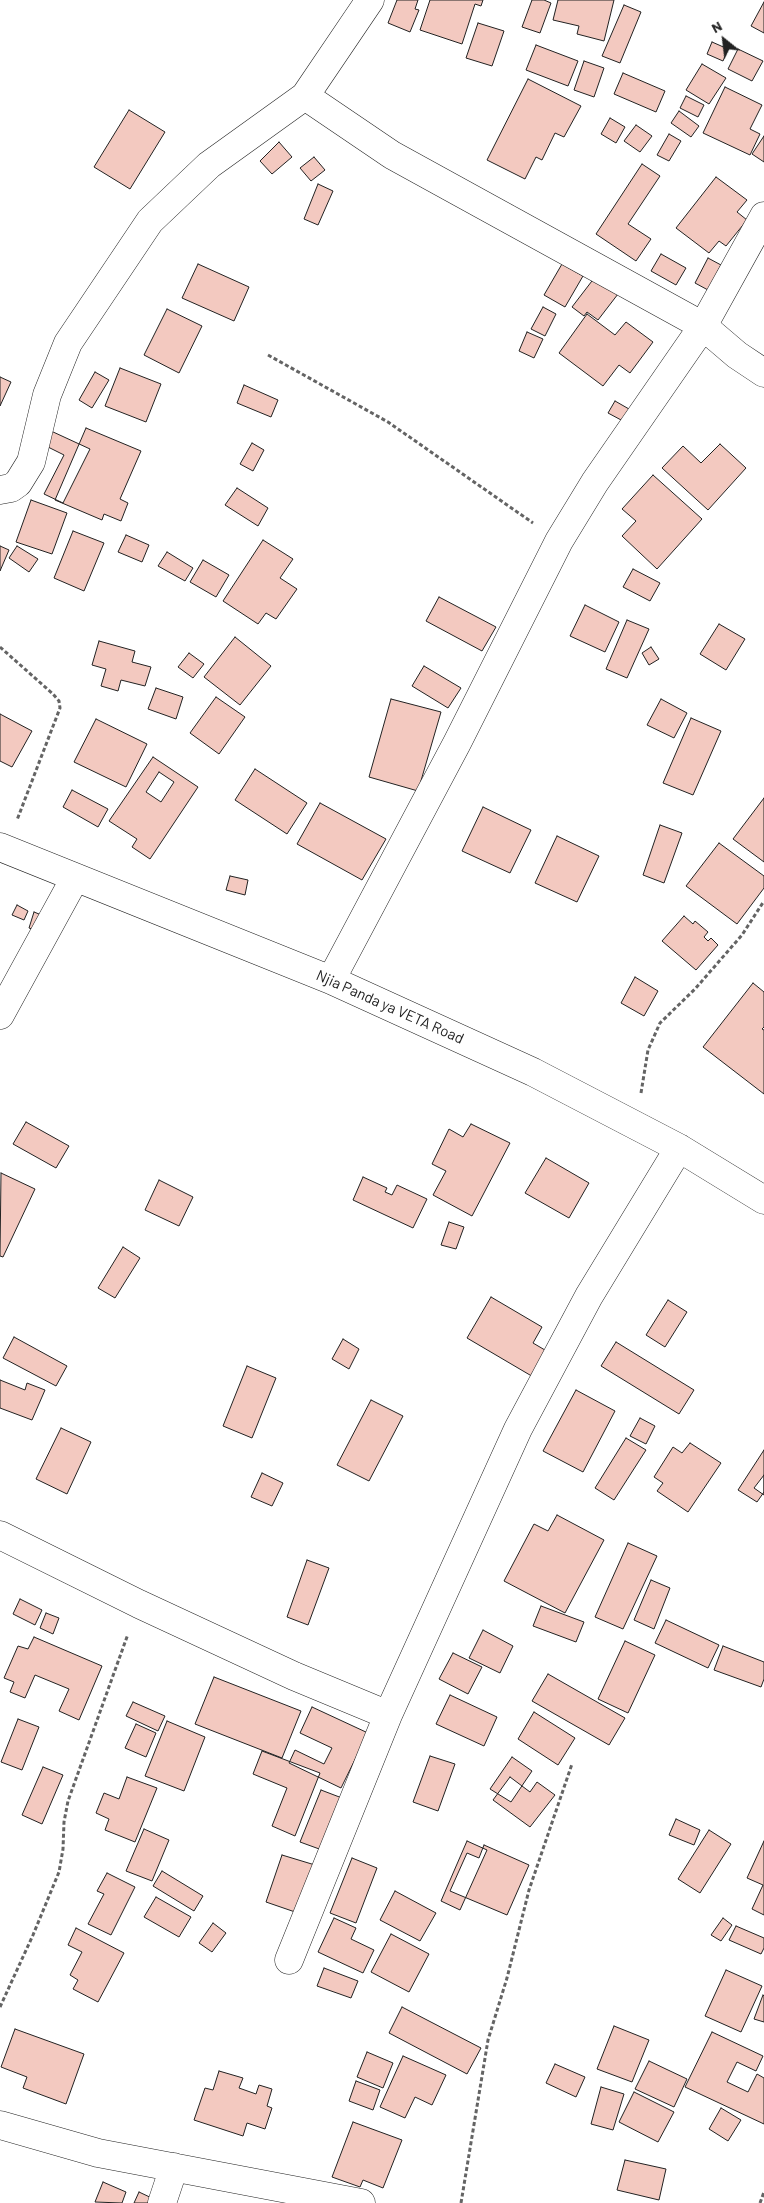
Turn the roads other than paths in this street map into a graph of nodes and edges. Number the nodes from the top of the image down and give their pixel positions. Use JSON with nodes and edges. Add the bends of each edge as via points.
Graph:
{"nodes":[{"id":1,"x":370,"y":0,"type":"edge"},
{"id":2,"x":306,"y":96,"type":"junction"},
{"id":3,"x":764,"y":216,"type":"edge"},
{"id":4,"x":703,"y":326,"type":"junction"},
{"id":5,"x":764,"y":373,"type":"edge"},
{"id":6,"x":0,"y":490,"type":"edge"},
{"id":7,"x":3,"y":848,"type":"edge"},
{"id":8,"x":75,"y":878,"type":"junction"},
{"id":9,"x":331,"y":980,"type":"junction"},
{"id":10,"x":0,"y":1015,"type":"edge"},
{"id":11,"x":679,"y":1148,"type":"junction"},
{"id":12,"x":764,"y":1200,"type":"edge"},
{"id":13,"x":0,"y":1535,"type":"edge"},
{"id":14,"x":388,"y":1715,"type":"junction"},
{"id":15,"x":289,"y":1960,"type":"dead end"},
{"id":16,"x":0,"y":2125,"type":"edge"},
{"id":17,"x":174,"y":2167,"type":"junction"},
{"id":18,"x":162,"y":2203,"type":"edge"},
{"id":19,"x":361,"y":2203,"type":"edge"}],
"edges":[{"from":1,"to":2,"type":"street"},
{"from":2,"to":4,"type":"street","via":[[392,155]]},
{"from":2,"to":6,"type":"street","via":[[209,165],[150,221],[68,343],[47,395],[31,462],[18,483]]},
{"from":3,"to":4,"type":"street"},
{"from":4,"to":5,"type":"street"},
{"from":4,"to":9,"type":"street","via":[[595,482],[559,541],[457,743]]},
{"from":7,"to":8,"type":"street","name":"Njia Panda ya VETA Road"},
{"from":8,"to":9,"type":"street","name":"Njia Panda ya VETA Road"},
{"from":8,"to":10,"type":"street"},
{"from":9,"to":11,"type":"street","name":"Njia Panda ya VETA Road","via":[[533,1072]]},
{"from":11,"to":12,"type":"street","name":"Njia Panda ya VETA Road"},
{"from":11,"to":14,"type":"street","via":[[589,1296],[518,1429]]},
{"from":13,"to":14,"type":"street","via":[[294,1676]]},
{"from":14,"to":15,"type":"street"},
{"from":16,"to":17,"type":"street","via":[[98,2152]]},
{"from":17,"to":18,"type":"street"},
{"from":17,"to":19,"type":"street"}]}
